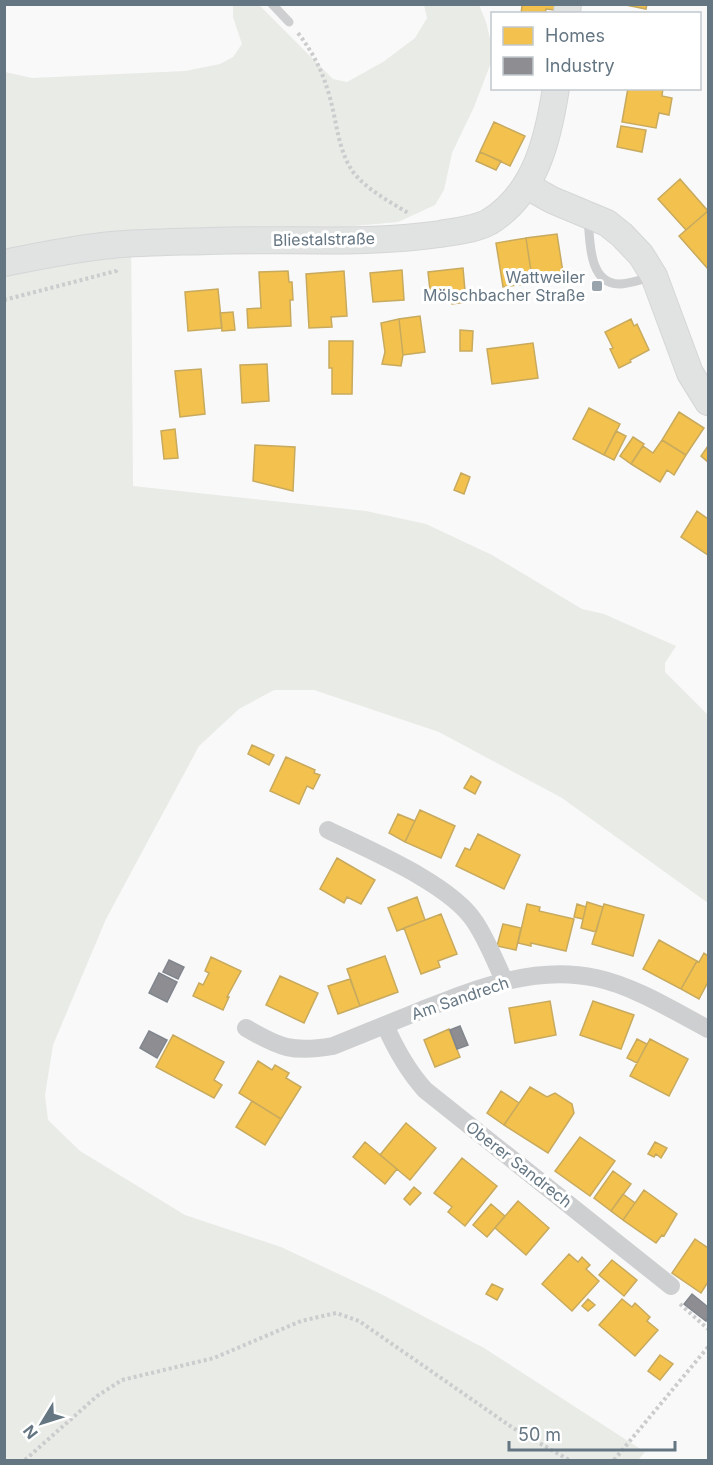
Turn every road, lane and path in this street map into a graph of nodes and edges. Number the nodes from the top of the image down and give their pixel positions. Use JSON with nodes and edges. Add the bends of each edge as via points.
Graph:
{"nodes":[{"id":1,"x":272,"y":4,"type":"edge"},
{"id":2,"x":289,"y":22,"type":"joint"},
{"id":3,"x":556,"y":90,"type":"edge"},
{"id":4,"x":527,"y":186,"type":"junction"},
{"id":5,"x":410,"y":214,"type":"dead end"},
{"id":6,"x":588,"y":214,"type":"junction"},
{"id":7,"x":136,"y":244,"type":"junction"},
{"id":8,"x":4,"y":263,"type":"edge"},
{"id":9,"x":654,"y":276,"type":"junction"},
{"id":10,"x":4,"y":300,"type":"edge"},
{"id":11,"x":708,"y":402,"type":"edge"},
{"id":12,"x":328,"y":830,"type":"dead end"},
{"id":13,"x":504,"y":980,"type":"junction"},
{"id":14,"x":385,"y":1025,"type":"junction"},
{"id":15,"x":246,"y":1028,"type":"dead end"},
{"id":16,"x":708,"y":1029,"type":"edge"},
{"id":17,"x":671,"y":1286,"type":"joint"},
{"id":18,"x":708,"y":1329,"type":"edge"},
{"id":19,"x":708,"y":1347,"type":"edge"},
{"id":20,"x":25,"y":1461,"type":"edge"},
{"id":21,"x":568,"y":1461,"type":"edge"},
{"id":22,"x":614,"y":1461,"type":"edge"}],
"edges":[{"from":1,"to":2,"type":"lane"},
{"from":2,"to":5,"type":"path","via":[[314,54],[330,97],[340,146],[353,172],[376,194]]},
{"from":3,"to":4,"type":"street","name":"Bliestalstraße","via":[[537,166]]},
{"from":4,"to":6,"type":"street"},
{"from":4,"to":7,"type":"street","name":"Bliestalstraße","via":[[488,222],[469,230],[358,240]]},
{"from":6,"to":9,"type":"street","via":[[622,235]]},
{"from":6,"to":9,"type":"lane","via":[[592,258],[603,279],[621,284]]},
{"from":7,"to":8,"type":"street","name":"Bliestalstraße"},
{"from":7,"to":10,"type":"path","via":[[116,271]]},
{"from":9,"to":11,"type":"street","via":[[690,373]]},
{"from":12,"to":13,"type":"street","via":[[407,869],[455,899],[475,921]]},
{"from":13,"to":14,"type":"street","name":"Am Sandrech"},
{"from":13,"to":16,"type":"street","name":"Am Sandrech","via":[[540,975],[596,978],[623,986]]},
{"from":14,"to":15,"type":"street","name":"Am Sandrech","via":[[333,1046],[296,1050]]},
{"from":14,"to":17,"type":"street","name":"Oberer Sandrech","via":[[399,1057],[425,1090]]},
{"from":17,"to":18,"type":"path","via":[[674,1299]]},
{"from":19,"to":22,"type":"path"},
{"from":20,"to":21,"type":"path","via":[[97,1396],[122,1380],[214,1358],[301,1321],[336,1313],[359,1321],[513,1428]]}]}
